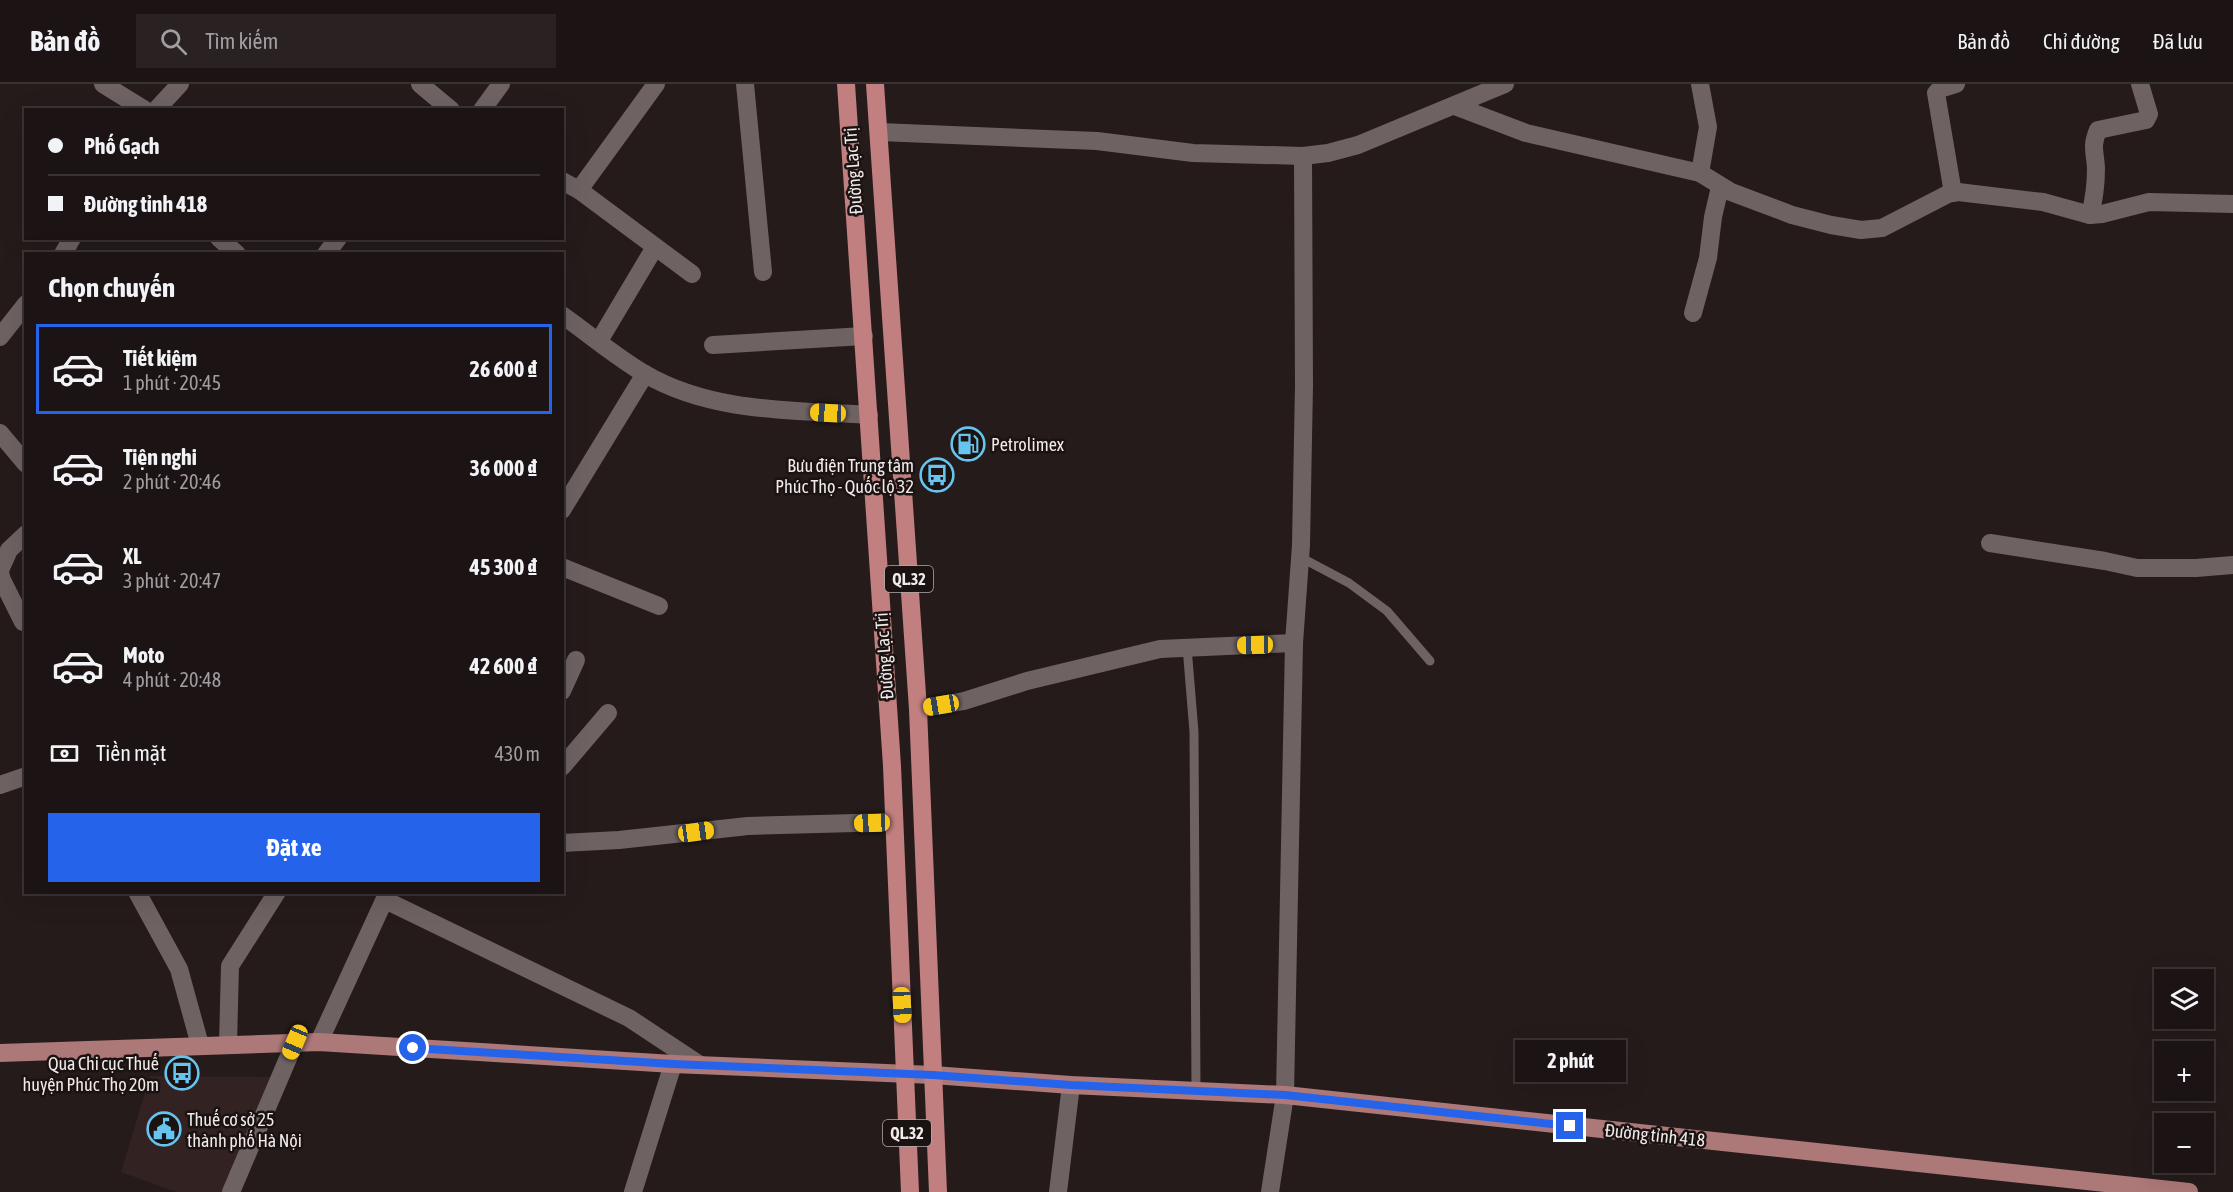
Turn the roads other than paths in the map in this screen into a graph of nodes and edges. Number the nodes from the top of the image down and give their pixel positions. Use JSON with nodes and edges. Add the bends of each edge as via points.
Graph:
{"nodes":[{"id":1,"x":103,"y":84,"type":"edge"},
{"id":2,"x":180,"y":84,"type":"edge"},
{"id":3,"x":420,"y":84,"type":"edge"},
{"id":4,"x":501,"y":84,"type":"edge"},
{"id":5,"x":656,"y":84,"type":"edge"},
{"id":6,"x":745,"y":84,"type":"edge"},
{"id":7,"x":846,"y":84,"type":"edge"},
{"id":8,"x":875,"y":84,"type":"edge"},
{"id":9,"x":1505,"y":84,"type":"edge"},
{"id":10,"x":1700,"y":84,"type":"edge"},
{"id":11,"x":1956,"y":84,"type":"edge"},
{"id":12,"x":2140,"y":84,"type":"edge"},
{"id":13,"x":1455,"y":106,"type":"junction"},
{"id":14,"x":142,"y":108,"type":"edge"},
{"id":15,"x":158,"y":108,"type":"edge"},
{"id":16,"x":449,"y":108,"type":"edge"},
{"id":17,"x":483,"y":108,"type":"edge"},
{"id":18,"x":880,"y":132,"type":"junction"},
{"id":19,"x":1303,"y":156,"type":"junction"},
{"id":20,"x":1700,"y":173,"type":"junction"},
{"id":21,"x":564,"y":182,"type":"edge"},
{"id":22,"x":1720,"y":187,"type":"junction"},
{"id":23,"x":579,"y":190,"type":"junction"},
{"id":24,"x":1953,"y":193,"type":"junction"},
{"id":25,"x":2233,"y":204,"type":"edge"},
{"id":26,"x":2090,"y":215,"type":"junction"},
{"id":27,"x":221,"y":240,"type":"edge"},
{"id":28,"x":655,"y":247,"type":"junction"},
{"id":29,"x":235,"y":252,"type":"edge"},
{"id":30,"x":763,"y":272,"type":"dead end"},
{"id":31,"x":692,"y":274,"type":"dead end"},
{"id":32,"x":24,"y":307,"type":"edge"},
{"id":33,"x":1693,"y":313,"type":"dead end"},
{"id":34,"x":564,"y":316,"type":"edge"},
{"id":35,"x":864,"y":336,"type":"junction"},
{"id":36,"x":0,"y":337,"type":"edge"},
{"id":37,"x":599,"y":341,"type":"junction"},
{"id":38,"x":712,"y":345,"type":"dead end"},
{"id":39,"x":645,"y":374,"type":"junction"},
{"id":40,"x":869,"y":415,"type":"junction"},
{"id":41,"x":0,"y":433,"type":"edge"},
{"id":42,"x":24,"y":462,"type":"edge"},
{"id":43,"x":564,"y":507,"type":"edge"},
{"id":44,"x":24,"y":536,"type":"edge"},
{"id":45,"x":1990,"y":543,"type":"dead end"},
{"id":46,"x":1300,"y":557,"type":"junction"},
{"id":47,"x":2233,"y":565,"type":"edge"},
{"id":48,"x":564,"y":568,"type":"edge"},
{"id":49,"x":0,"y":572,"type":"edge"},
{"id":50,"x":659,"y":606,"type":"dead end"},
{"id":51,"x":23,"y":622,"type":"dead end"},
{"id":52,"x":1294,"y":643,"type":"junction"},
{"id":53,"x":1187,"y":647,"type":"junction"},
{"id":54,"x":576,"y":660,"type":"dead end"},
{"id":55,"x":1430,"y":661,"type":"dead end"},
{"id":56,"x":564,"y":687,"type":"edge"},
{"id":57,"x":918,"y":709,"type":"junction"},
{"id":58,"x":608,"y":712,"type":"dead end"},
{"id":59,"x":564,"y":765,"type":"edge"},
{"id":60,"x":24,"y":777,"type":"edge"},
{"id":61,"x":0,"y":785,"type":"edge"},
{"id":62,"x":893,"y":822,"type":"junction"},
{"id":63,"x":564,"y":843,"type":"edge"},
{"id":64,"x":137,"y":894,"type":"edge"},
{"id":65,"x":276,"y":894,"type":"edge"},
{"id":66,"x":386,"y":896,"type":"edge"},
{"id":67,"x":295,"y":1042,"type":"junction"},
{"id":68,"x":319,"y":1042,"type":"junction"},
{"id":69,"x":228,"y":1044,"type":"junction"},
{"id":70,"x":200,"y":1045,"type":"junction"},
{"id":71,"x":0,"y":1053,"type":"edge"},
{"id":72,"x":673,"y":1064,"type":"junction"},
{"id":73,"x":700,"y":1065,"type":"junction"},
{"id":74,"x":904,"y":1074,"type":"junction"},
{"id":75,"x":933,"y":1075,"type":"junction"},
{"id":76,"x":1071,"y":1085,"type":"junction"},
{"id":77,"x":1196,"y":1090,"type":"junction"},
{"id":78,"x":1285,"y":1095,"type":"junction"},
{"id":79,"x":231,"y":1192,"type":"edge"},
{"id":80,"x":633,"y":1192,"type":"edge"},
{"id":81,"x":910,"y":1192,"type":"edge"},
{"id":82,"x":938,"y":1192,"type":"edge"},
{"id":83,"x":1058,"y":1192,"type":"edge"},
{"id":84,"x":1270,"y":1192,"type":"edge"},
{"id":85,"x":2189,"y":1192,"type":"edge"}],
"edges":[{"from":1,"to":14,"type":"street"},
{"from":2,"to":15,"type":"street"},
{"from":3,"to":16,"type":"street"},
{"from":4,"to":17,"type":"street"},
{"from":5,"to":23,"type":"street"},
{"from":6,"to":30,"type":"street"},
{"from":7,"to":35,"type":"highway","name":"Đường Lạc Trị","number":"QL.32"},
{"from":8,"to":18,"type":"highway","name":"Đường Lạc Trị","number":"QL.32"},
{"from":9,"to":13,"type":"street"},
{"from":10,"to":20,"type":"street","via":[[1708,128]]},
{"from":11,"to":24,"type":"street","via":[[1936,93]]},
{"from":12,"to":26,"type":"street","via":[[2149,114],[2146,120],[2104,128],[2095,137]]},
{"from":13,"to":19,"type":"street","via":[[1358,145]]},
{"from":13,"to":20,"type":"street","via":[[1526,133]]},
{"from":18,"to":19,"type":"street","via":[[1097,141],[1193,153]]},
{"from":18,"to":57,"type":"highway","name":"Đường Lạc Trị","number":"QL.32"},
{"from":19,"to":46,"type":"street"},
{"from":20,"to":22,"type":"street"},
{"from":21,"to":23,"type":"street"},
{"from":22,"to":24,"type":"street","via":[[1814,222],[1860,230],[1882,228]]},
{"from":22,"to":33,"type":"street","via":[[1708,258]]},
{"from":23,"to":28,"type":"street"},
{"from":24,"to":26,"type":"street","via":[[2043,202]]},
{"from":25,"to":26,"type":"street","via":[[2149,201]]},
{"from":27,"to":29,"type":"street"},
{"from":28,"to":31,"type":"street"},
{"from":28,"to":37,"type":"street"},
{"from":32,"to":36,"type":"street"},
{"from":34,"to":37,"type":"street"},
{"from":35,"to":38,"type":"street"},
{"from":35,"to":40,"type":"highway","name":"Đường Lạc Trị","number":"QL.32"},
{"from":37,"to":39,"type":"street"},
{"from":39,"to":40,"type":"street","via":[[720,403]]},
{"from":39,"to":43,"type":"street"},
{"from":40,"to":62,"type":"highway","name":"Đường Lạc Trị","number":"QL.32"},
{"from":41,"to":42,"type":"street"},
{"from":44,"to":49,"type":"street","via":[[9,550]]},
{"from":45,"to":47,"type":"street","via":[[2137,568]]},
{"from":46,"to":52,"type":"street"},
{"from":46,"to":55,"type":"lane","via":[[1349,583],[1388,611]]},
{"from":48,"to":50,"type":"street"},
{"from":49,"to":51,"type":"street"},
{"from":52,"to":53,"type":"street"},
{"from":52,"to":78,"type":"street"},
{"from":53,"to":57,"type":"street","via":[[1150,651],[964,701]]},
{"from":53,"to":77,"type":"lane","via":[[1194,732]]},
{"from":54,"to":56,"type":"street"},
{"from":57,"to":75,"type":"highway","name":"Đường Lạc Trị","number":"QL.32"},
{"from":58,"to":59,"type":"street"},
{"from":60,"to":61,"type":"street"},
{"from":62,"to":63,"type":"street","via":[[748,825]]},
{"from":62,"to":74,"type":"highway","name":"Đường Lạc Trị","number":"QL.32"},
{"from":64,"to":70,"type":"street","via":[[179,969]]},
{"from":65,"to":69,"type":"street","via":[[230,966]]},
{"from":66,"to":68,"type":"street"},
{"from":66,"to":73,"type":"street","via":[[629,1018]]},
{"from":67,"to":68,"type":"main road","name":"Đường tỉnh 418"},
{"from":67,"to":69,"type":"main road","name":"Đường tỉnh 418"},
{"from":67,"to":79,"type":"street"},
{"from":68,"to":72,"type":"main road","name":"Đường tỉnh 418"},
{"from":69,"to":70,"type":"main road","name":"Đường tỉnh 418"},
{"from":70,"to":71,"type":"main road","name":"Đường tỉnh 418"},
{"from":72,"to":73,"type":"main road","name":"Đường tỉnh 418"},
{"from":72,"to":80,"type":"street"},
{"from":73,"to":74,"type":"main road","name":"Đường tỉnh 418"},
{"from":74,"to":75,"type":"main road","name":"Đường tỉnh 418"},
{"from":74,"to":81,"type":"highway","name":"Đường Lạc Trị","number":"QL.32"},
{"from":75,"to":76,"type":"main road","name":"Đường tỉnh 418"},
{"from":75,"to":82,"type":"highway","name":"Đường Lạc Trị","number":"QL.32"},
{"from":76,"to":77,"type":"main road","name":"Đường tỉnh 418"},
{"from":76,"to":83,"type":"street"},
{"from":77,"to":78,"type":"main road","name":"Đường tỉnh 418"},
{"from":78,"to":84,"type":"street"},
{"from":78,"to":85,"type":"main road","name":"Đường tỉnh 418"}]}
